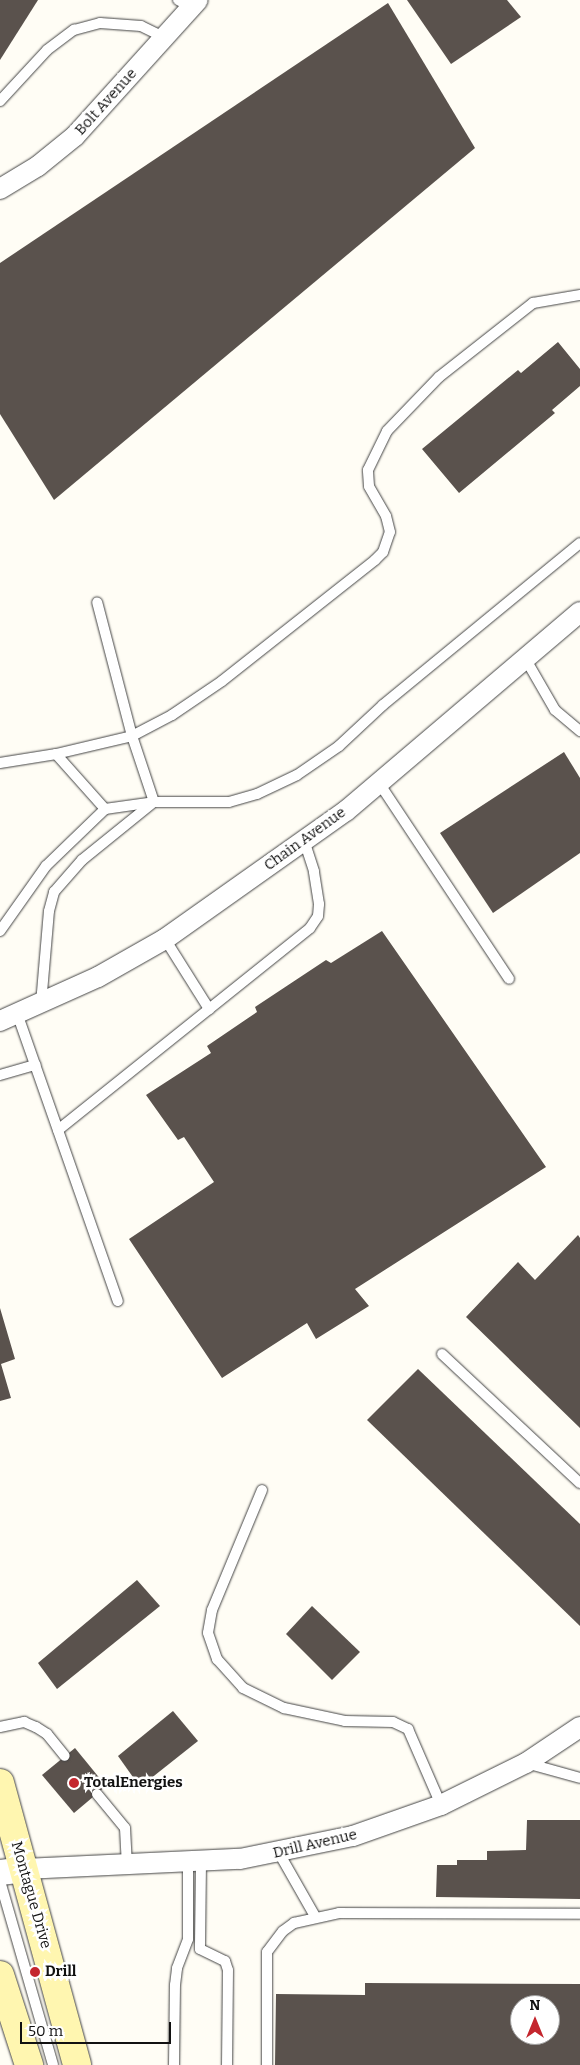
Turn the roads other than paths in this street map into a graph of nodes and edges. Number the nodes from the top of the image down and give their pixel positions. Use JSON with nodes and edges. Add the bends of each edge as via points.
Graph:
{"nodes":[{"id":1,"x":189,"y":2,"type":"edge"},
{"id":2,"x":164,"y":37,"type":"junction"},
{"id":3,"x":0,"y":101,"type":"edge"},
{"id":4,"x":0,"y":189,"type":"edge"},
{"id":5,"x":580,"y":296,"type":"edge"},
{"id":6,"x":580,"y":543,"type":"edge"},
{"id":7,"x":97,"y":602,"type":"dead end"},
{"id":8,"x":580,"y":612,"type":"edge"},
{"id":9,"x":524,"y":658,"type":"junction"},
{"id":10,"x":580,"y":732,"type":"edge"},
{"id":11,"x":132,"y":736,"type":"junction"},
{"id":12,"x":56,"y":754,"type":"junction"},
{"id":13,"x":0,"y":763,"type":"edge"},
{"id":14,"x":379,"y":783,"type":"junction"},
{"id":15,"x":154,"y":802,"type":"junction"},
{"id":16,"x":106,"y":809,"type":"junction"},
{"id":17,"x":304,"y":840,"type":"junction"},
{"id":18,"x":0,"y":931,"type":"edge"},
{"id":19,"x":165,"y":939,"type":"junction"},
{"id":20,"x":509,"y":979,"type":"dead end"},
{"id":21,"x":41,"y":1005,"type":"junction"},
{"id":22,"x":209,"y":1009,"type":"junction"},
{"id":23,"x":9,"y":1019,"type":"edge"},
{"id":24,"x":36,"y":1065,"type":"junction"},
{"id":25,"x":0,"y":1074,"type":"edge"},
{"id":26,"x":58,"y":1130,"type":"junction"},
{"id":27,"x":118,"y":1301,"type":"dead end"},
{"id":28,"x":442,"y":1354,"type":"dead end"},
{"id":29,"x":580,"y":1483,"type":"edge"},
{"id":30,"x":262,"y":1490,"type":"dead end"},
{"id":31,"x":0,"y":1727,"type":"edge"},
{"id":32,"x":580,"y":1727,"type":"edge"},
{"id":33,"x":65,"y":1756,"type":"dead end"},
{"id":34,"x":526,"y":1763,"type":"junction"},
{"id":35,"x":580,"y":1778,"type":"edge"},
{"id":36,"x":0,"y":1783,"type":"edge"},
{"id":37,"x":97,"y":1794,"type":"dead end"},
{"id":38,"x":441,"y":1805,"type":"junction"},
{"id":39,"x":279,"y":1853,"type":"junction"},
{"id":40,"x":195,"y":1863,"type":"junction"},
{"id":41,"x":127,"y":1865,"type":"junction"},
{"id":42,"x":12,"y":1871,"type":"edge"},
{"id":43,"x":0,"y":1881,"type":"edge"},
{"id":44,"x":580,"y":1914,"type":"edge"},
{"id":45,"x":315,"y":1916,"type":"junction"},
{"id":46,"x":0,"y":1975,"type":"edge"},
{"id":47,"x":29,"y":2065,"type":"edge"},
{"id":48,"x":53,"y":2065,"type":"edge"},
{"id":49,"x":77,"y":2065,"type":"edge"},
{"id":50,"x":174,"y":2065,"type":"edge"},
{"id":51,"x":227,"y":2065,"type":"edge"},
{"id":52,"x":267,"y":2065,"type":"edge"}],
"edges":[{"from":1,"to":2,"type":"street","name":"Bolt Avenue"},
{"from":2,"to":3,"type":"lane","via":[[141,26],[100,23],[74,30],[47,50]]},
{"from":2,"to":4,"type":"street","name":"Bolt Avenue","via":[[75,136],[38,166]]},
{"from":5,"to":11,"type":"lane","via":[[533,303],[439,377],[387,431],[368,470],[369,486],[386,516],[390,532],[383,552],[375,560],[200,697]]},
{"from":6,"to":15,"type":"lane","via":[[383,704],[339,746],[297,775],[257,794],[229,802]]},
{"from":7,"to":11,"type":"lane"},
{"from":8,"to":9,"type":"street","name":"Chain Avenue"},
{"from":9,"to":10,"type":"lane","via":[[555,710]]},
{"from":9,"to":14,"type":"street","name":"Chain Avenue"},
{"from":11,"to":12,"type":"lane"},
{"from":11,"to":15,"type":"lane"},
{"from":12,"to":13,"type":"lane"},
{"from":12,"to":16,"type":"lane"},
{"from":14,"to":17,"type":"street","name":"Chain Avenue"},
{"from":14,"to":20,"type":"lane"},
{"from":15,"to":16,"type":"lane"},
{"from":15,"to":21,"type":"lane","via":[[82,860],[54,892],[49,911]]},
{"from":16,"to":18,"type":"lane","via":[[46,866]]},
{"from":17,"to":19,"type":"street","name":"Chain Avenue"},
{"from":17,"to":22,"type":"lane","via":[[314,871],[318,916],[310,928]]},
{"from":19,"to":21,"type":"street","name":"Chain Avenue"},
{"from":19,"to":22,"type":"lane"},
{"from":21,"to":23,"type":"street","name":"Chain Avenue"},
{"from":22,"to":26,"type":"lane"},
{"from":23,"to":24,"type":"lane"},
{"from":24,"to":25,"type":"lane"},
{"from":24,"to":26,"type":"lane"},
{"from":26,"to":27,"type":"lane"},
{"from":28,"to":29,"type":"lane"},
{"from":30,"to":38,"type":"lane","via":[[212,1610],[208,1633],[217,1659],[244,1688],[284,1708],[345,1721],[393,1722],[408,1729]]},
{"from":31,"to":33,"type":"lane","via":[[24,1722],[36,1727],[47,1734]]},
{"from":32,"to":34,"type":"street","name":"Drill Avenue"},
{"from":34,"to":35,"type":"lane"},
{"from":34,"to":38,"type":"street","name":"Drill Avenue"},
{"from":36,"to":42,"type":"main road","name":"Montague Drive"},
{"from":37,"to":41,"type":"lane","via":[[125,1828]]},
{"from":38,"to":39,"type":"street","name":"Drill Avenue","via":[[353,1836]]},
{"from":39,"to":40,"type":"street","name":"Drill Avenue"},
{"from":39,"to":45,"type":"lane"},
{"from":40,"to":41,"type":"street","name":"Drill Avenue"},
{"from":40,"to":50,"type":"lane","via":[[188,1939],[177,1968],[175,1985]]},
{"from":40,"to":51,"type":"lane","via":[[200,1949],[225,1962],[228,1970]]},
{"from":41,"to":42,"type":"street","name":"Drill Avenue"},
{"from":42,"to":49,"type":"main road","name":"Montague Drive"},
{"from":43,"to":48,"type":"lane"},
{"from":44,"to":45,"type":"lane"},
{"from":45,"to":52,"type":"lane","via":[[294,1923],[283,1931],[267,1952]]},
{"from":46,"to":47,"type":"main road"}]}
